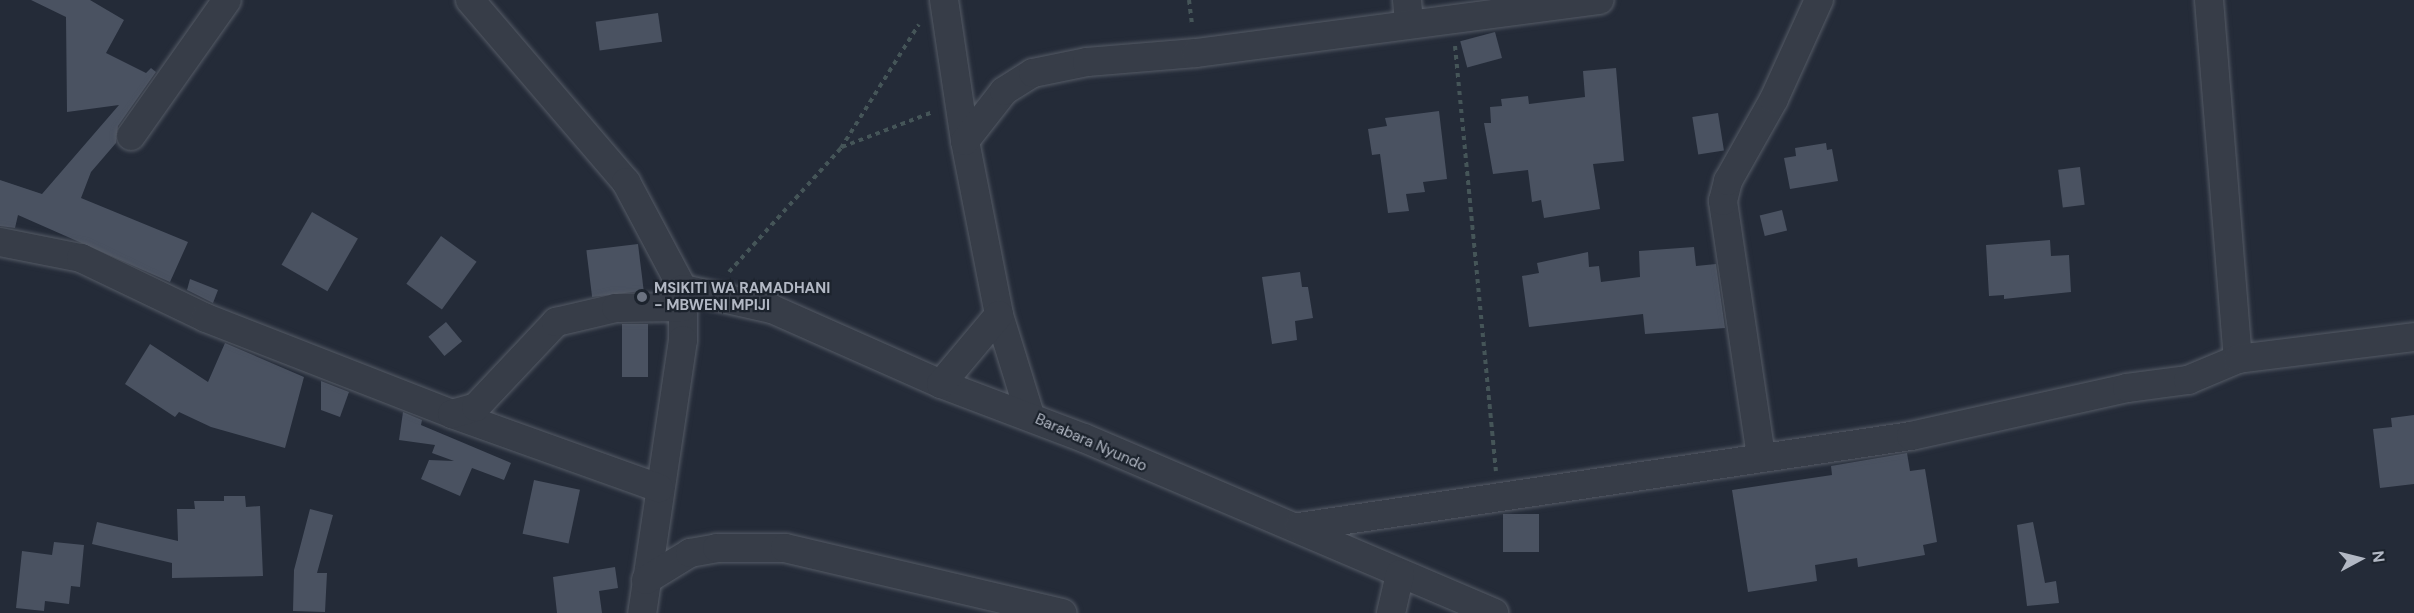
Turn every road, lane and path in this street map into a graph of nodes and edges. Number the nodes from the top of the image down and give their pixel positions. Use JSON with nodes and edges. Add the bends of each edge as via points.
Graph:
{"nodes":[{"id":1,"x":227,"y":0,"type":"edge"},
{"id":2,"x":470,"y":0,"type":"edge"},
{"id":3,"x":1600,"y":0,"type":"edge"},
{"id":4,"x":1819,"y":0,"type":"edge"},
{"id":5,"x":2209,"y":0,"type":"edge"},
{"id":6,"x":935,"y":7,"type":"edge"},
{"id":7,"x":1408,"y":12,"type":"edge"},
{"id":8,"x":1453,"y":18,"type":"junction"},
{"id":9,"x":958,"y":100,"type":"junction"},
{"id":10,"x":130,"y":136,"type":"dead end"},
{"id":11,"x":965,"y":141,"type":"junction"},
{"id":12,"x":841,"y":148,"type":"junction"},
{"id":13,"x":0,"y":242,"type":"edge"},
{"id":14,"x":692,"y":297,"type":"junction"},
{"id":15,"x":999,"y":315,"type":"junction"},
{"id":16,"x":2414,"y":337,"type":"edge"},
{"id":17,"x":2238,"y":358,"type":"junction"},
{"id":18,"x":941,"y":384,"type":"junction"},
{"id":19,"x":452,"y":414,"type":"junction"},
{"id":20,"x":1030,"y":415,"type":"junction"},
{"id":21,"x":1761,"y":456,"type":"junction"},
{"id":22,"x":659,"y":488,"type":"junction"},
{"id":23,"x":1498,"y":495,"type":"junction"},
{"id":24,"x":1299,"y":527,"type":"junction"},
{"id":25,"x":1400,"y":574,"type":"junction"},
{"id":26,"x":646,"y":580,"type":"junction"},
{"id":27,"x":641,"y":613,"type":"edge"},
{"id":28,"x":1063,"y":613,"type":"edge"},
{"id":29,"x":1391,"y":613,"type":"edge"},
{"id":30,"x":1494,"y":613,"type":"edge"}],
"edges":[{"from":1,"to":10,"type":"street"},
{"from":2,"to":14,"type":"street","via":[[626,182]]},
{"from":3,"to":8,"type":"street"},
{"from":4,"to":21,"type":"street","via":[[1774,99],[1728,181],[1723,201]]},
{"from":5,"to":17,"type":"street"},
{"from":6,"to":9,"type":"street"},
{"from":6,"to":12,"type":"path"},
{"from":7,"to":8,"type":"street"},
{"from":7,"to":11,"type":"street","via":[[1196,53],[1087,62],[1033,74],[1004,91]]},
{"from":8,"to":23,"type":"path"},
{"from":9,"to":11,"type":"street"},
{"from":9,"to":12,"type":"path"},
{"from":11,"to":15,"type":"street"},
{"from":12,"to":14,"type":"path"},
{"from":13,"to":19,"type":"street","via":[[81,258],[206,318]]},
{"from":14,"to":18,"type":"street","name":"Barabara Nyundo","via":[[772,309]]},
{"from":14,"to":19,"type":"street","name":"Barabara Nyundo","via":[[556,322],[476,407]]},
{"from":14,"to":22,"type":"street"},
{"from":15,"to":18,"type":"street"},
{"from":15,"to":20,"type":"street"},
{"from":16,"to":17,"type":"street"},
{"from":17,"to":21,"type":"street","via":[[2188,380],[2127,388],[1911,436]]},
{"from":18,"to":20,"type":"street","name":"Barabara Nyundo"},
{"from":19,"to":22,"type":"street"},
{"from":20,"to":24,"type":"street","name":"Barabara Nyundo","via":[[1161,474]]},
{"from":21,"to":23,"type":"street"},
{"from":22,"to":26,"type":"street"},
{"from":23,"to":24,"type":"street"},
{"from":24,"to":25,"type":"street","name":"Barabara Nyundo","via":[[1349,554]]},
{"from":25,"to":29,"type":"street"},
{"from":25,"to":30,"type":"street","name":"Barabara Nyundo"},
{"from":26,"to":27,"type":"street"},
{"from":26,"to":28,"type":"street","via":[[690,553],[717,548],[785,548]]}]}
